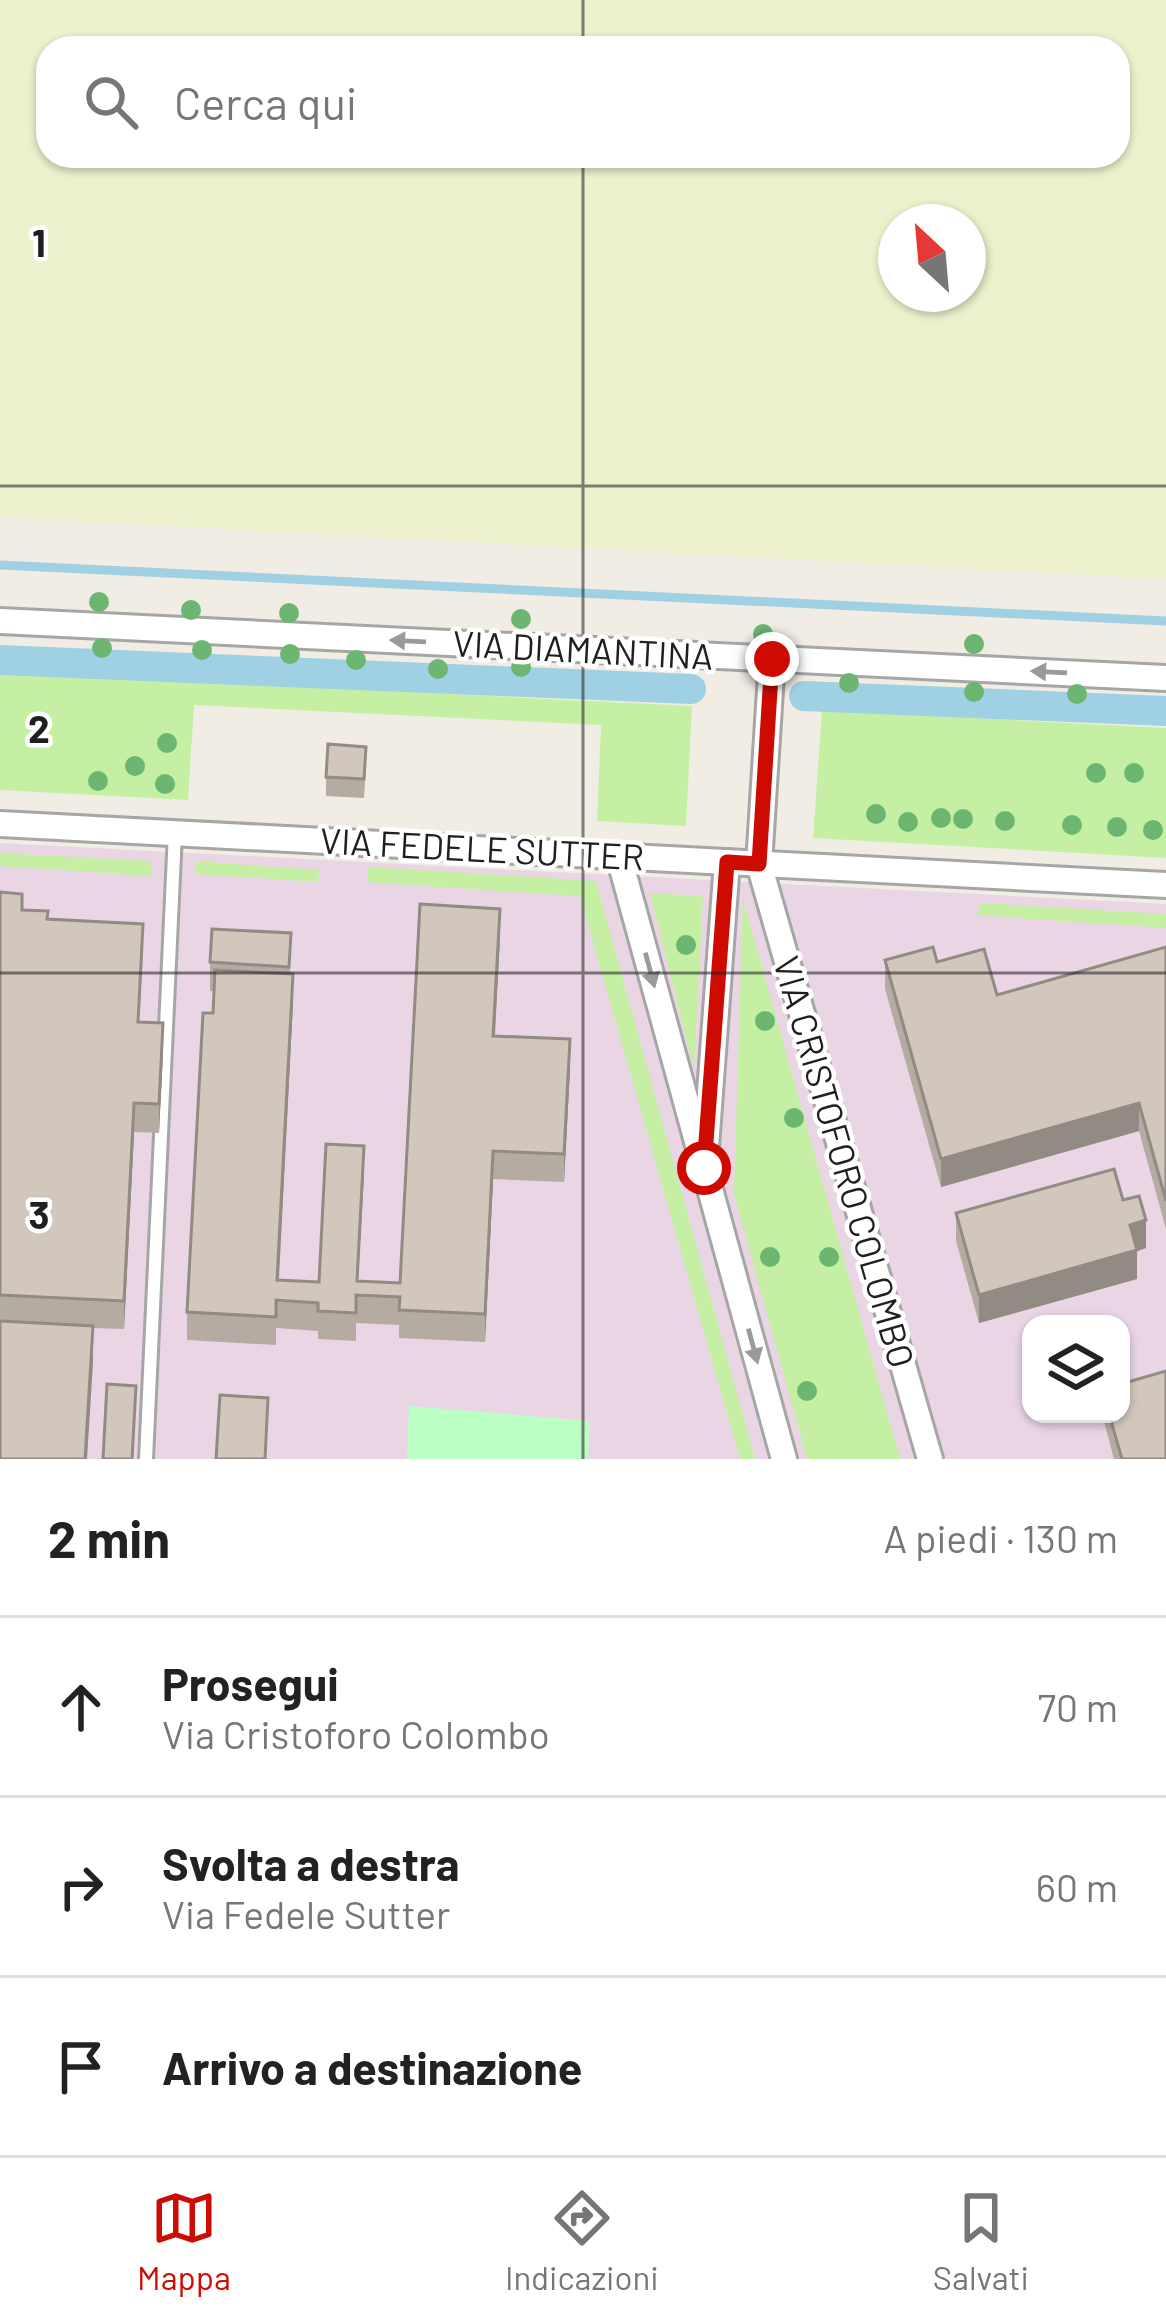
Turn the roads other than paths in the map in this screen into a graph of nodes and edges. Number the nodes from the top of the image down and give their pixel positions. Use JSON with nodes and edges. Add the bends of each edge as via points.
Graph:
{"nodes":[{"id":1,"x":0,"y":621,"type":"edge"},
{"id":2,"x":772,"y":659,"type":"junction"},
{"id":3,"x":1166,"y":678,"type":"edge"},
{"id":4,"x":0,"y":824,"type":"edge"},
{"id":5,"x":175,"y":833,"type":"junction"},
{"id":6,"x":619,"y":857,"type":"junction"},
{"id":7,"x":727,"y":862,"type":"junction"},
{"id":8,"x":759,"y":864,"type":"junction"},
{"id":9,"x":1166,"y":885,"type":"edge"},
{"id":10,"x":704,"y":1168,"type":"junction"},
{"id":11,"x":146,"y":1459,"type":"edge"},
{"id":12,"x":784,"y":1459,"type":"edge"},
{"id":13,"x":930,"y":1459,"type":"edge"}],
"edges":[{"from":2,"to":1,"type":"street","name":"VIA DIAMANTINA","one_way":true},
{"from":3,"to":2,"type":"street","name":"VIA DIAMANTINA","one_way":true},
{"from":2,"to":8,"type":"street"},
{"from":4,"to":5,"type":"street","name":"VIA FEDELE SUTTER"},
{"from":5,"to":6,"type":"street","name":"VIA FEDELE SUTTER"},
{"from":5,"to":11,"type":"lane"},
{"from":6,"to":7,"type":"street","name":"VIA FEDELE SUTTER"},
{"from":6,"to":10,"type":"street","name":"VIA CRISTOFORO COLOMBO","one_way":true},
{"from":7,"to":8,"type":"street","name":"VIA FEDELE SUTTER"},
{"from":7,"to":10,"type":"street","name":"VIA CRISTOFORO COLOMBO"},
{"from":8,"to":9,"type":"street","name":"VIA FEDELE SUTTER"},
{"from":8,"to":13,"type":"street","name":"VIA CRISTOFORO COLOMBO"},
{"from":10,"to":12,"type":"street","name":"VIA CRISTOFORO COLOMBO","one_way":true}]}
